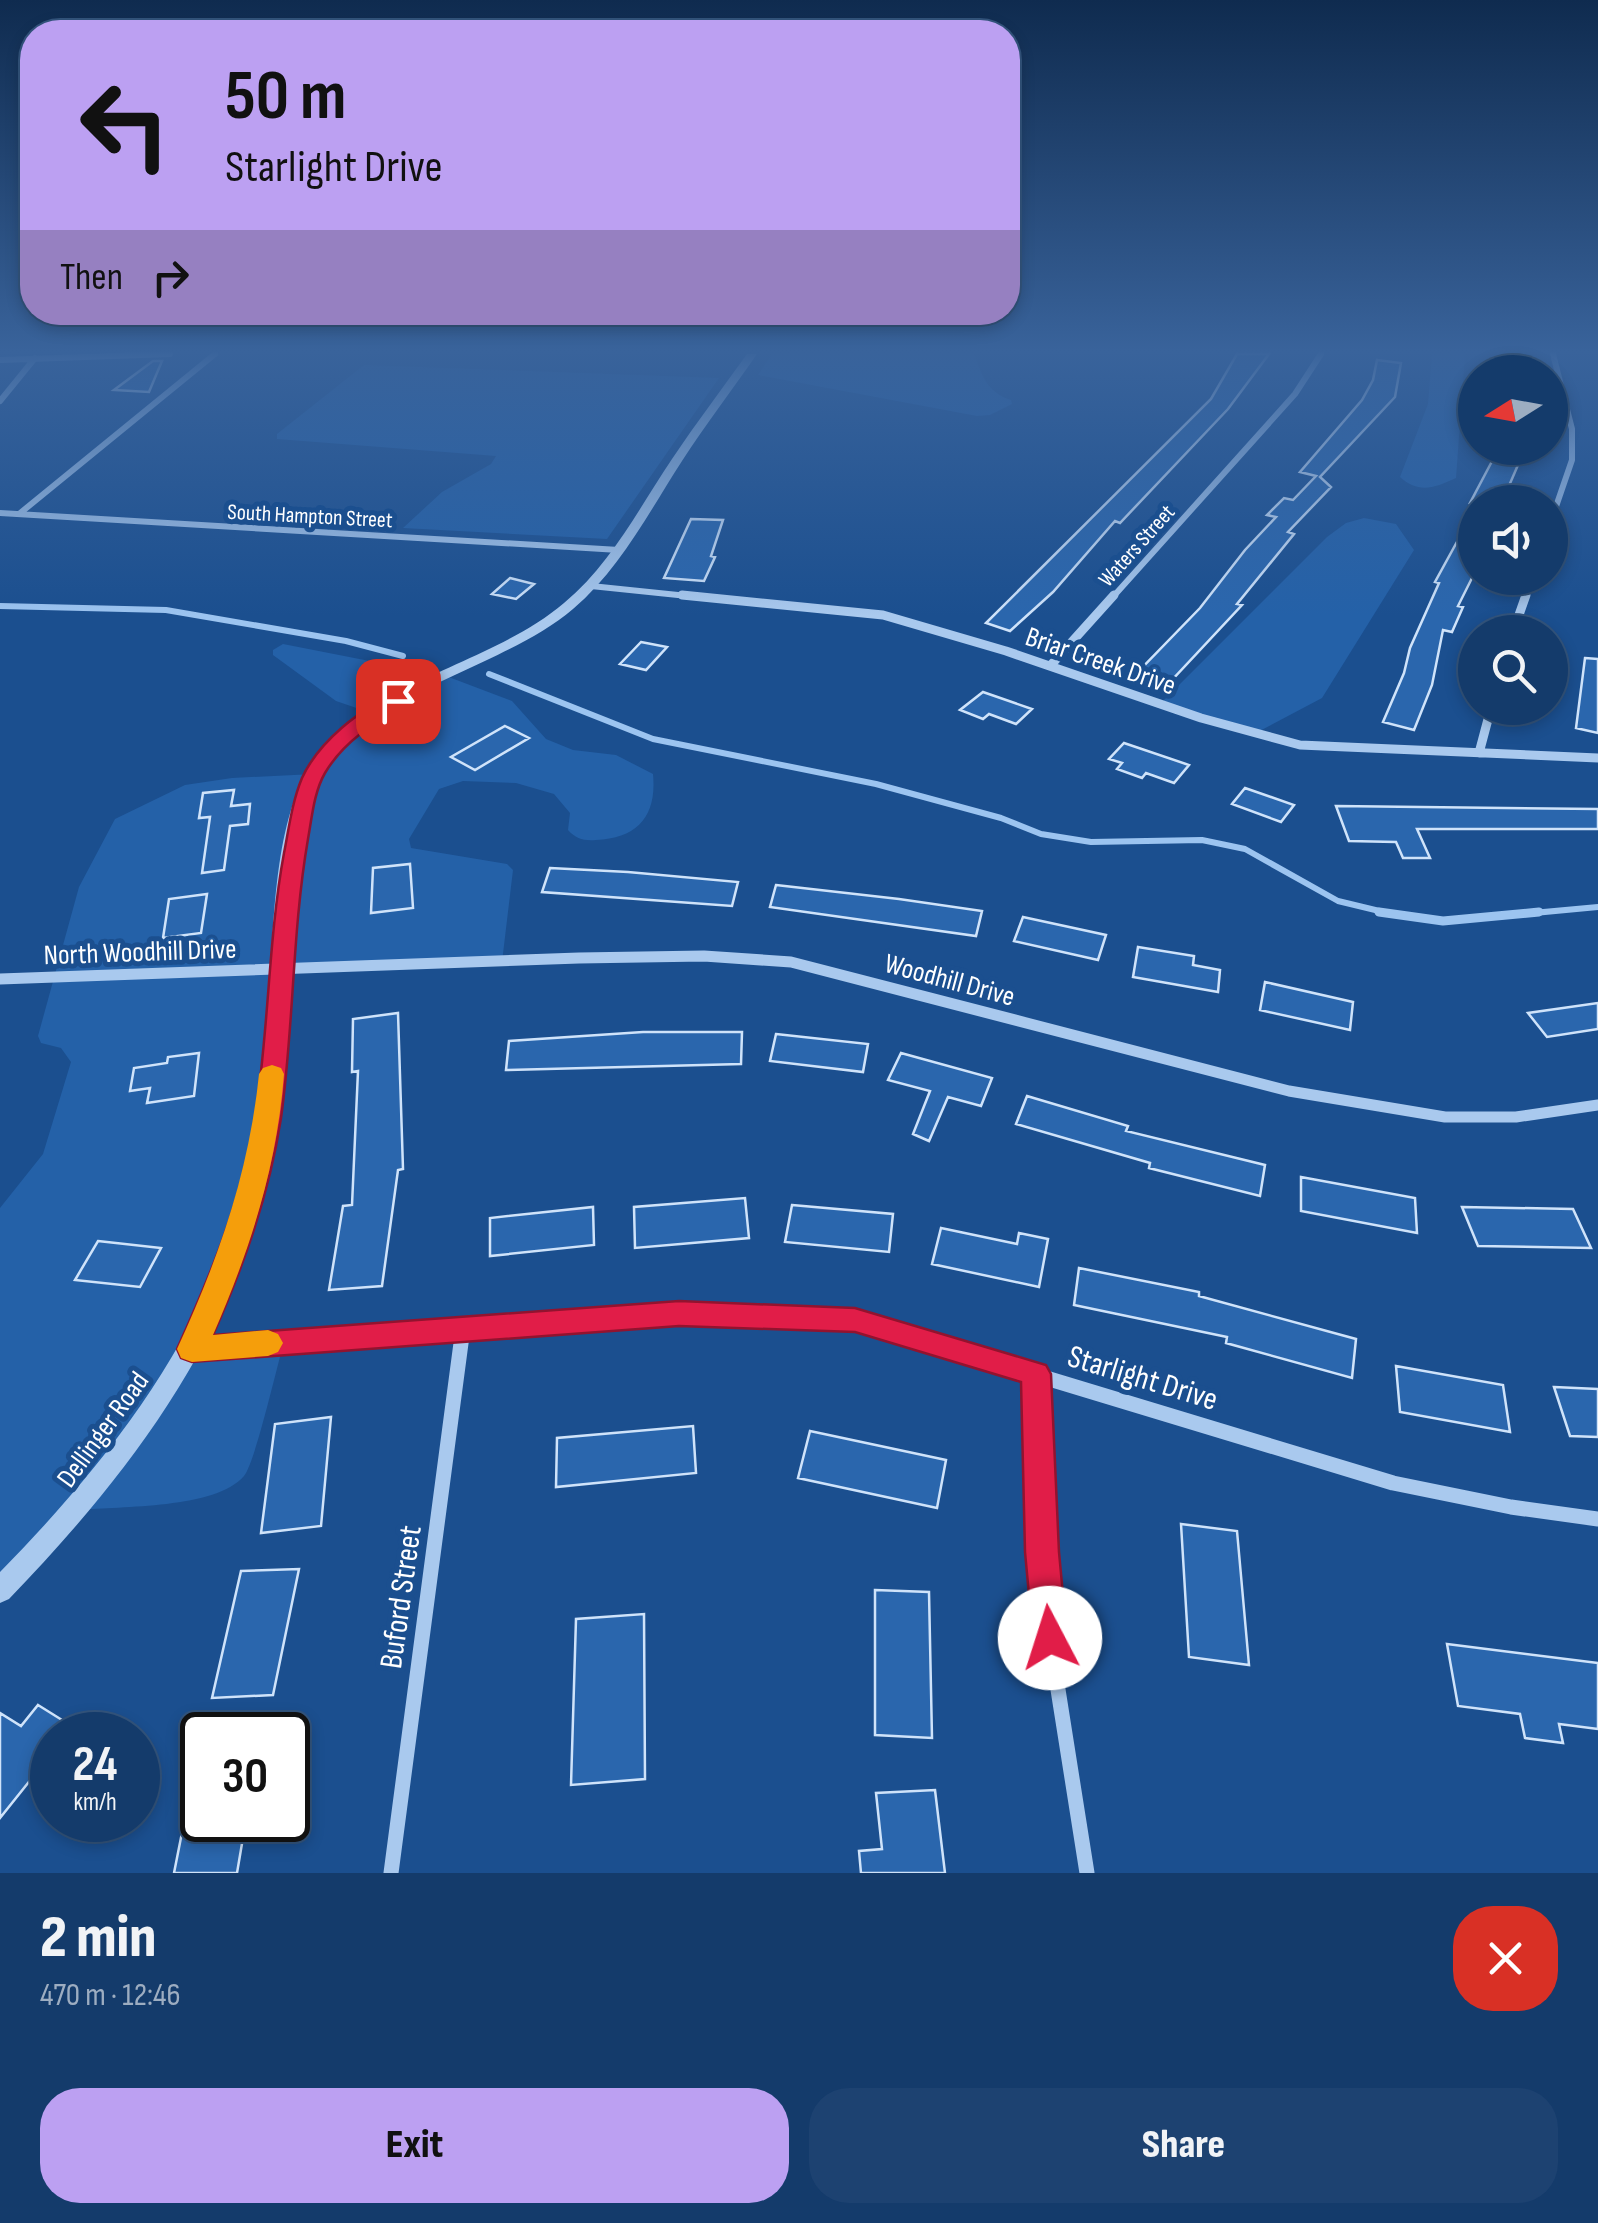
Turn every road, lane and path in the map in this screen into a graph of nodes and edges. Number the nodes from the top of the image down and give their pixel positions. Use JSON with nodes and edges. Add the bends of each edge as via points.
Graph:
{"nodes":[{"id":1,"x":108,"y":441,"type":"edge"},
{"id":2,"x":693,"y":441,"type":"edge"},
{"id":3,"x":1252,"y":441,"type":"edge"},
{"id":4,"x":1572,"y":441,"type":"edge"},
{"id":5,"x":1563,"y":485,"type":"edge"},
{"id":6,"x":0,"y":514,"type":"edge"},
{"id":7,"x":18,"y":515,"type":"junction"},
{"id":8,"x":619,"y":550,"type":"junction"},
{"id":9,"x":591,"y":586,"type":"junction"},
{"id":10,"x":1051,"y":665,"type":"junction"},
{"id":11,"x":1486,"y":725,"type":"edge"},
{"id":12,"x":1479,"y":753,"type":"junction"},
{"id":13,"x":1598,"y":758,"type":"edge"},
{"id":14,"x":282,"y":968,"type":"junction"},
{"id":15,"x":0,"y":979,"type":"edge"},
{"id":16,"x":1598,"y":1105,"type":"edge"},
{"id":17,"x":463,"y":1328,"type":"junction"},
{"id":18,"x":192,"y":1349,"type":"junction"},
{"id":19,"x":1036,"y":1374,"type":"junction"},
{"id":20,"x":1598,"y":1519,"type":"edge"},
{"id":21,"x":0,"y":1590,"type":"edge"},
{"id":22,"x":391,"y":1873,"type":"edge"},
{"id":23,"x":1087,"y":1873,"type":"edge"}],
"edges":[{"from":1,"to":7,"type":"street"},
{"from":2,"to":8,"type":"street","name":"Dellinger Road"},
{"from":3,"to":10,"type":"street","name":"Waters Street"},
{"from":4,"to":5,"type":"street"},
{"from":6,"to":7,"type":"street","name":"South Hampton Street"},
{"from":7,"to":8,"type":"street","name":"South Hampton Street"},
{"from":8,"to":9,"type":"street","name":"Dellinger Road"},
{"from":9,"to":10,"type":"street","name":"Briar Creek Drive","via":[[883,614]]},
{"from":9,"to":14,"type":"street","name":"Dellinger Road","via":[[547,623],[406,696],[336,745],[314,774],[296,832]]},
{"from":10,"to":12,"type":"street","name":"Briar Creek Drive","via":[[1300,745]]},
{"from":11,"to":12,"type":"street"},
{"from":12,"to":13,"type":"street","name":"Briar Creek Drive"},
{"from":14,"to":15,"type":"street","name":"North Woodhill Drive"},
{"from":14,"to":16,"type":"street","name":"Woodhill Drive","via":[[704,956],[791,962],[1289,1091],[1445,1117],[1516,1117]]},
{"from":14,"to":18,"type":"street","name":"Dellinger Road","via":[[268,1118],[248,1210]]},
{"from":17,"to":18,"type":"street","name":"Starlight Drive"},
{"from":17,"to":19,"type":"street","name":"Starlight Drive","via":[[679,1314],[855,1320]]},
{"from":17,"to":22,"type":"street","name":"Buford Street"},
{"from":18,"to":21,"type":"street","name":"Dellinger Road","via":[[124,1455]]},
{"from":19,"to":20,"type":"street","name":"Starlight Drive","via":[[1392,1483]]},
{"from":19,"to":23,"type":"street","via":[[1050,1638]]}]}
